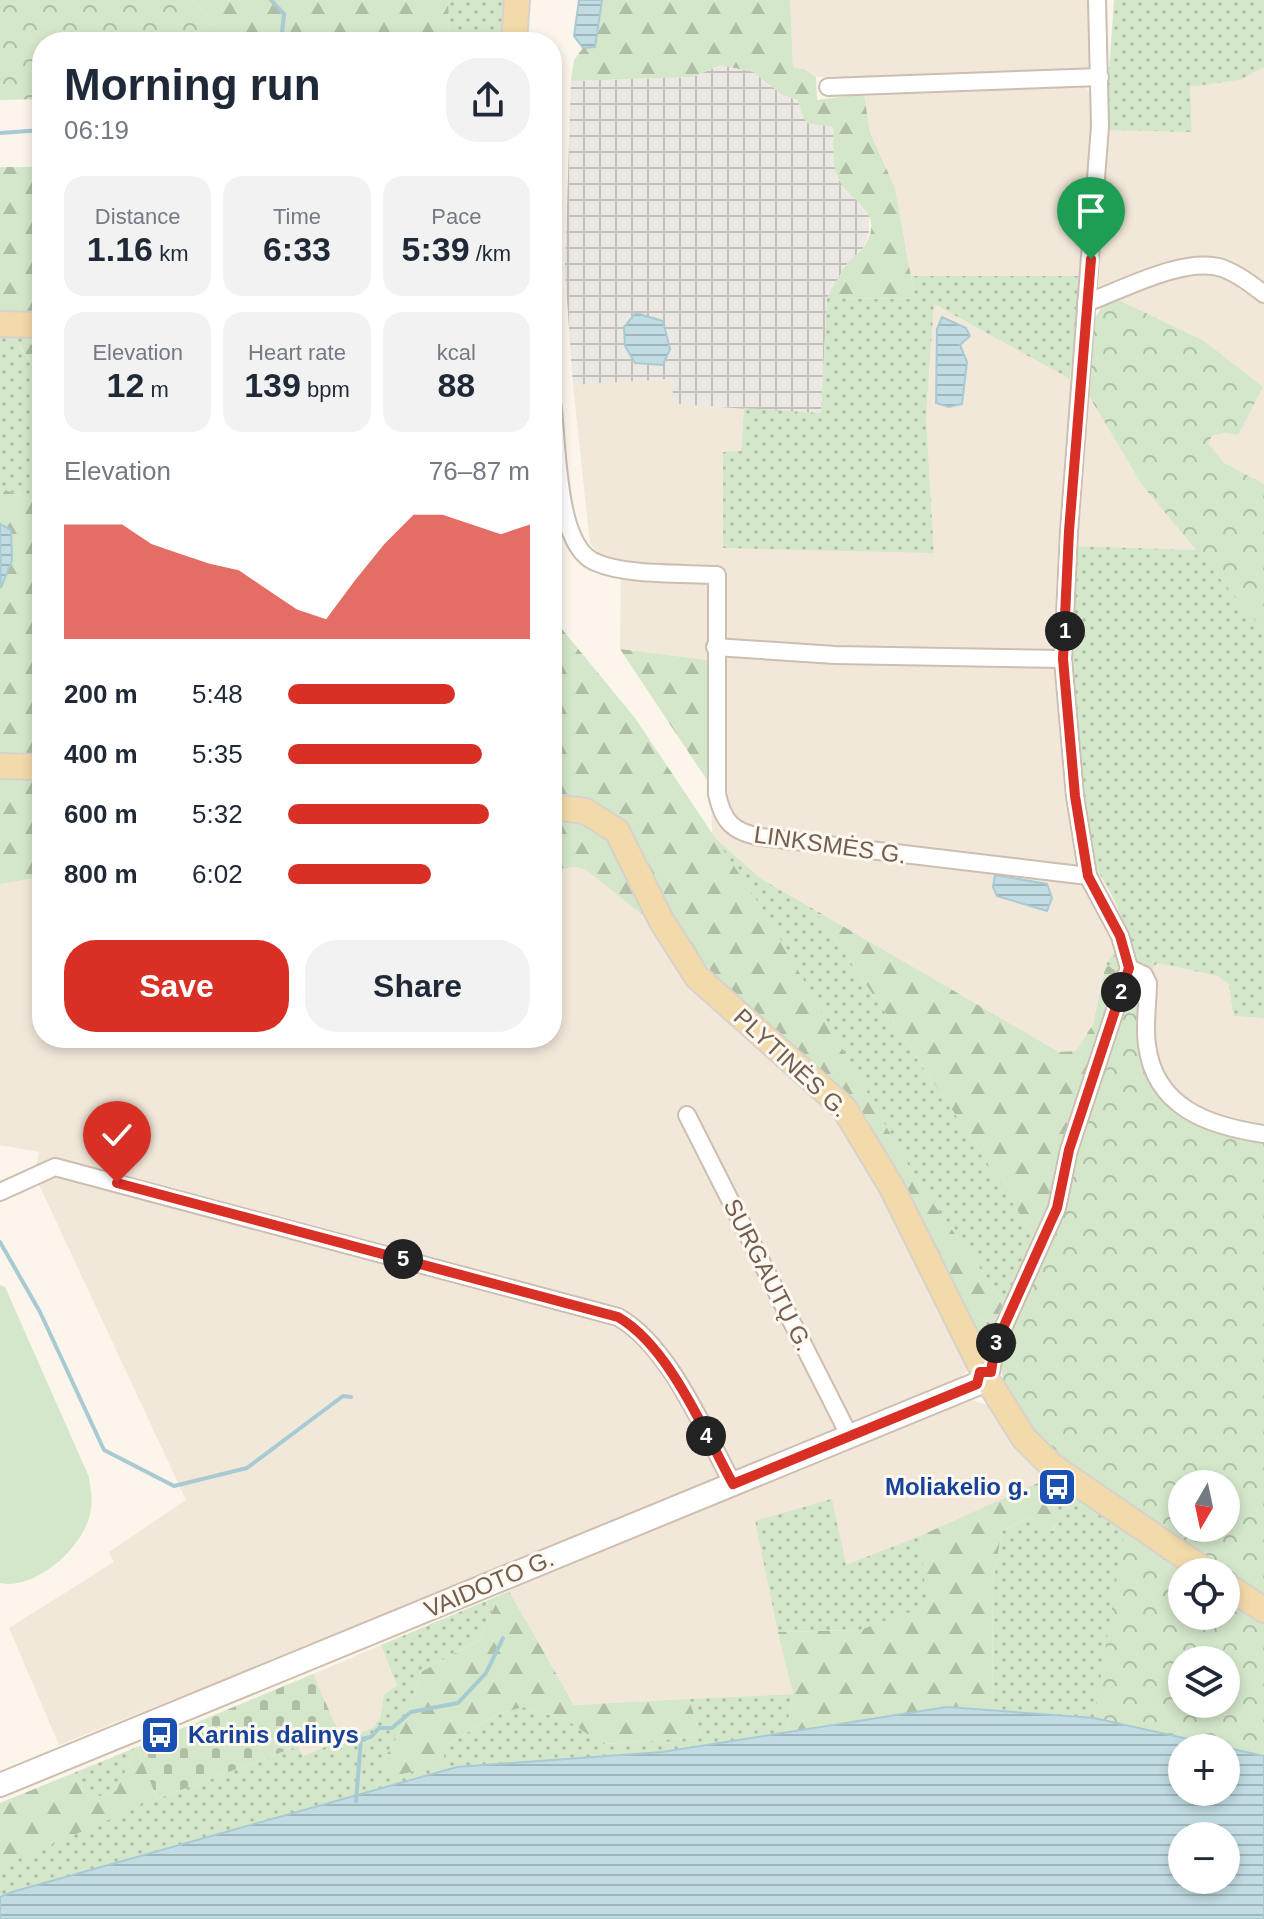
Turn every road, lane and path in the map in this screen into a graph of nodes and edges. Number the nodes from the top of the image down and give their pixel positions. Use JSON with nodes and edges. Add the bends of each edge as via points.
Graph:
{"nodes":[{"id":1,"x":517,"y":0,"type":"edge"},
{"id":2,"x":1097,"y":0,"type":"edge"},
{"id":3,"x":515,"y":32,"type":"edge"},
{"id":4,"x":1100,"y":77,"type":"junction"},
{"id":5,"x":828,"y":87,"type":"dead end"},
{"id":6,"x":1264,"y":294,"type":"edge"},
{"id":7,"x":1086,"y":303,"type":"junction"},
{"id":8,"x":0,"y":324,"type":"edge"},
{"id":9,"x":32,"y":325,"type":"edge"},
{"id":10,"x":562,"y":488,"type":"edge"},
{"id":11,"x":715,"y":647,"type":"junction"},
{"id":12,"x":1063,"y":659,"type":"junction"},
{"id":13,"x":0,"y":766,"type":"edge"},
{"id":14,"x":32,"y":767,"type":"edge"},
{"id":15,"x":562,"y":808,"type":"edge"},
{"id":16,"x":1088,"y":876,"type":"junction"},
{"id":17,"x":1129,"y":968,"type":"junction"},
{"id":18,"x":687,"y":1115,"type":"dead end"},
{"id":19,"x":1264,"y":1134,"type":"edge"},
{"id":20,"x":0,"y":1192,"type":"edge"},
{"id":21,"x":986,"y":1378,"type":"junction"},
{"id":22,"x":849,"y":1435,"type":"junction"},
{"id":23,"x":733,"y":1484,"type":"junction"},
{"id":24,"x":1187,"y":1558,"type":"edge"},
{"id":25,"x":1240,"y":1594,"type":"edge"},
{"id":26,"x":1264,"y":1610,"type":"edge"},
{"id":27,"x":0,"y":1785,"type":"edge"}],
"edges":[{"from":1,"to":3,"type":"main road"},
{"from":2,"to":4,"type":"street"},
{"from":4,"to":5,"type":"street"},
{"from":4,"to":7,"type":"street"},
{"from":6,"to":7,"type":"street","via":[[1220,267],[1200,265]]},
{"from":7,"to":12,"type":"street"},
{"from":8,"to":9,"type":"main road"},
{"from":10,"to":11,"type":"street","name":"LINKSMĖS G.","via":[[576,548],[586,558],[612,568],[717,575]]},
{"from":11,"to":12,"type":"street"},
{"from":11,"to":16,"type":"street","name":"LINKSMĖS G.","via":[[717,794],[727,823],[735,830]]},
{"from":12,"to":16,"type":"street"},
{"from":13,"to":14,"type":"main road"},
{"from":15,"to":21,"type":"main road","name":"PLYTINĖS G.","via":[[585,811],[617,831],[661,920],[697,977],[844,1108],[891,1186]]},
{"from":16,"to":17,"type":"street","via":[[1120,936]]},
{"from":17,"to":19,"type":"street","via":[[1148,983],[1146,1044],[1156,1077],[1180,1105],[1217,1127]]},
{"from":17,"to":21,"type":"street","via":[[1069,1150],[1057,1208],[995,1346]]},
{"from":18,"to":22,"type":"street","name":"SURGAUTŲ G."},
{"from":20,"to":23,"type":"street","via":[[55,1167],[618,1317],[639,1330],[661,1359]]},
{"from":21,"to":22,"type":"main road","name":"VAIDOTO G."},
{"from":21,"to":24,"type":"main road","name":"PLYTINĖS G.","via":[[1024,1438],[1052,1466]]},
{"from":22,"to":23,"type":"main road","name":"VAIDOTO G."},
{"from":23,"to":27,"type":"main road","name":"VAIDOTO G."},
{"from":25,"to":26,"type":"main road"}]}
